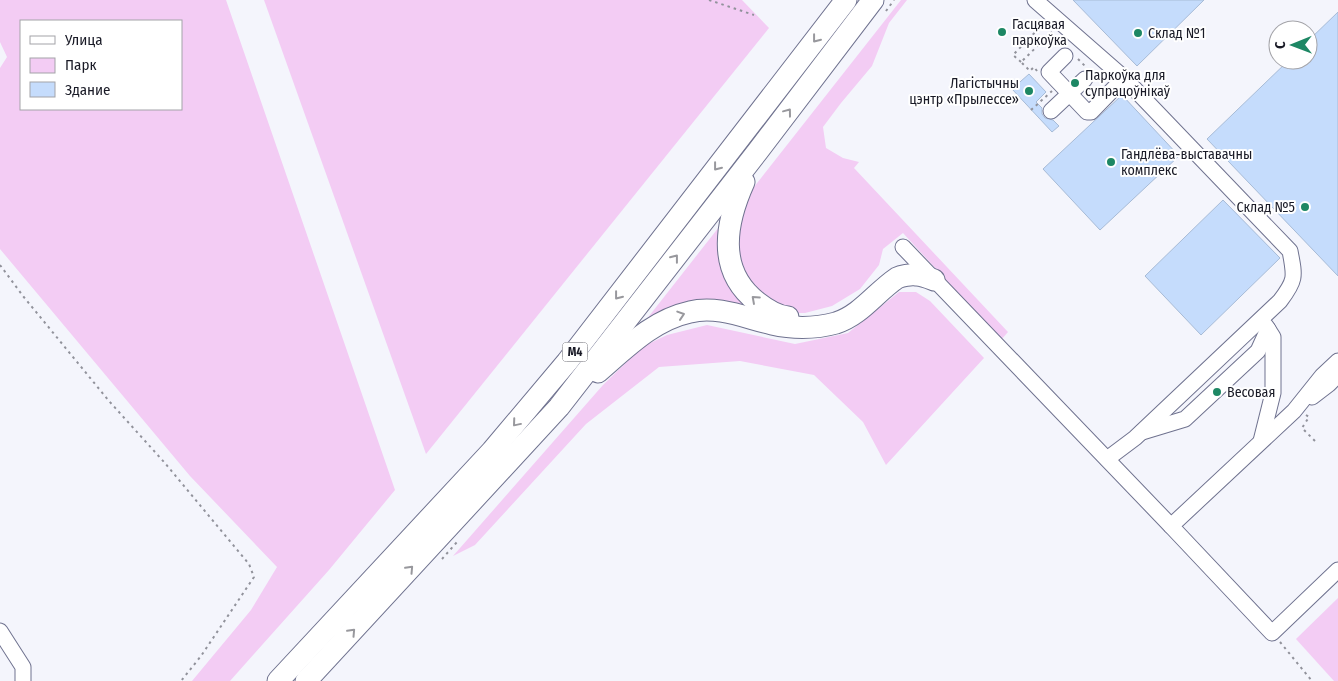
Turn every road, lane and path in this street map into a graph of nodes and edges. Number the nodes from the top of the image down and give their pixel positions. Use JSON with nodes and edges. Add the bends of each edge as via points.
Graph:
{"nodes":[{"id":1,"x":709,"y":0,"type":"edge"},
{"id":2,"x":846,"y":0,"type":"edge"},
{"id":3,"x":873,"y":0,"type":"edge"},
{"id":4,"x":1035,"y":0,"type":"edge"},
{"id":5,"x":754,"y":15,"type":"dead end"},
{"id":6,"x":1038,"y":18,"type":"dead end"},
{"id":7,"x":1051,"y":31,"type":"dead end"},
{"id":8,"x":1065,"y":56,"type":"dead end"},
{"id":9,"x":1020,"y":62,"type":"junction"},
{"id":10,"x":1041,"y":74,"type":"dead end"},
{"id":11,"x":1124,"y":78,"type":"junction"},
{"id":12,"x":1086,"y":79,"type":"dead end"},
{"id":13,"x":1069,"y":94,"type":"junction"},
{"id":14,"x":1051,"y":111,"type":"dead end"},
{"id":15,"x":758,"y":151,"type":"junction"},
{"id":16,"x":903,"y":248,"type":"dead end"},
{"id":17,"x":919,"y":264,"type":"junction"},
{"id":18,"x":0,"y":266,"type":"edge"},
{"id":19,"x":934,"y":280,"type":"junction"},
{"id":20,"x":1265,"y":324,"type":"junction"},
{"id":21,"x":1338,"y":361,"type":"edge"},
{"id":22,"x":1338,"y":375,"type":"edge"},
{"id":23,"x":1273,"y":393,"type":"junction"},
{"id":24,"x":559,"y":407,"type":"junction"},
{"id":25,"x":1295,"y":410,"type":"junction"},
{"id":26,"x":1140,"y":432,"type":"junction"},
{"id":27,"x":1261,"y":441,"type":"junction"},
{"id":28,"x":1315,"y":441,"type":"dead end"},
{"id":29,"x":1107,"y":459,"type":"junction"},
{"id":30,"x":1170,"y":526,"type":"junction"},
{"id":31,"x":458,"y":541,"type":"dead end"},
{"id":32,"x":438,"y":562,"type":"dead end"},
{"id":33,"x":1338,"y":570,"type":"edge"},
{"id":34,"x":0,"y":631,"type":"edge"},
{"id":35,"x":1272,"y":632,"type":"junction"},
{"id":36,"x":23,"y":674,"type":"edge"},
{"id":37,"x":181,"y":681,"type":"edge"},
{"id":38,"x":278,"y":681,"type":"edge"},
{"id":39,"x":306,"y":681,"type":"edge"},
{"id":40,"x":1312,"y":681,"type":"edge"}],
"edges":[{"from":1,"to":5,"type":"path"},
{"from":2,"to":38,"type":"highway","number":"М4","one_way":true,"via":[[554,377],[492,452]]},
{"from":15,"to":3,"type":"highway","number":"М4","one_way":true},
{"from":4,"to":11,"type":"street"},
{"from":6,"to":9,"type":"path","via":[[1044,23],[1013,55]]},
{"from":7,"to":9,"type":"path"},
{"from":8,"to":13,"type":"street","via":[[1049,72]]},
{"from":9,"to":10,"type":"path","via":[[1030,71],[1034,68]]},
{"from":11,"to":13,"type":"street","via":[[1091,112],[1087,112]]},
{"from":11,"to":20,"type":"street","via":[[1290,251],[1294,268],[1292,285]]},
{"from":12,"to":13,"type":"street"},
{"from":13,"to":14,"type":"street"},
{"from":17,"to":15,"type":"highway","one_way":true,"via":[[906,261],[893,264],[856,300],[819,317],[783,317],[766,309],[741,286],[728,249],[734,204]]},
{"from":24,"to":15,"type":"highway","number":"М4","one_way":true},
{"from":16,"to":17,"type":"street"},
{"from":17,"to":19,"type":"street"},
{"from":18,"to":37,"type":"path","via":[[249,564],[254,577]]},
{"from":24,"to":19,"type":"highway","one_way":true,"via":[[648,330],[669,318],[708,310],[791,328],[823,327],[840,322],[871,302],[899,277],[916,274]]},
{"from":19,"to":29,"type":"street"},
{"from":20,"to":23,"type":"street","via":[[1273,337]]},
{"from":20,"to":26,"type":"street"},
{"from":20,"to":26,"type":"street","via":[[1258,351],[1185,420]]},
{"from":21,"to":25,"type":"street"},
{"from":22,"to":25,"type":"street"},
{"from":23,"to":25,"type":"street","via":[[1281,411]]},
{"from":23,"to":27,"type":"street"},
{"from":39,"to":24,"type":"highway","number":"М4","one_way":true},
{"from":25,"to":27,"type":"street"},
{"from":25,"to":28,"type":"path","via":[[1309,417],[1302,428]]},
{"from":26,"to":29,"type":"street"},
{"from":27,"to":30,"type":"street"},
{"from":29,"to":30,"type":"street"},
{"from":30,"to":35,"type":"street"},
{"from":31,"to":32,"type":"path"},
{"from":33,"to":35,"type":"street"},
{"from":34,"to":36,"type":"street"},
{"from":35,"to":40,"type":"path"}]}
